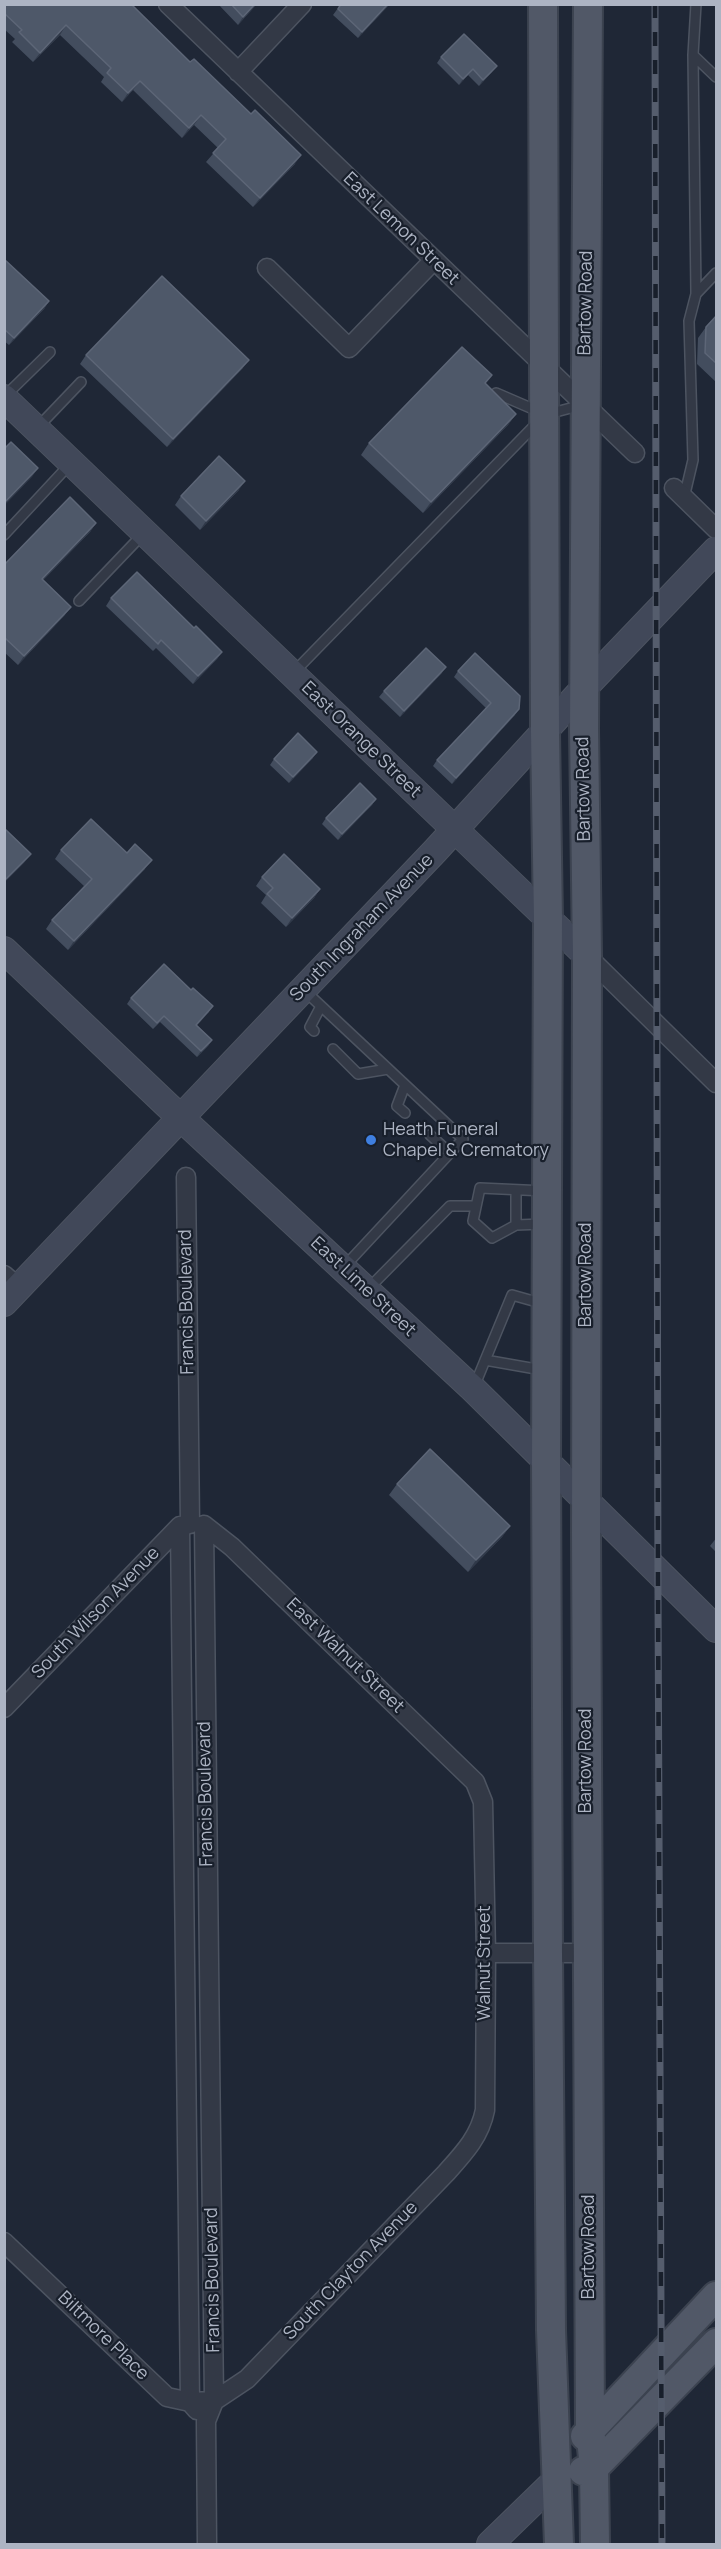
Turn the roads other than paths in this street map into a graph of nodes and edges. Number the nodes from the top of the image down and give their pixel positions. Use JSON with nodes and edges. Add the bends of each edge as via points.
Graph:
{"nodes":[{"id":1,"x":168,"y":4,"type":"edge"},
{"id":2,"x":302,"y":4,"type":"edge"},
{"id":3,"x":543,"y":4,"type":"edge"},
{"id":4,"x":588,"y":4,"type":"edge"},
{"id":5,"x":696,"y":4,"type":"edge"},
{"id":6,"x":693,"y":55,"type":"junction"},
{"id":7,"x":238,"y":72,"type":"junction"},
{"id":8,"x":717,"y":77,"type":"edge"},
{"id":9,"x":433,"y":261,"type":"junction"},
{"id":10,"x":267,"y":268,"type":"dead end"},
{"id":11,"x":717,"y":273,"type":"edge"},
{"id":12,"x":696,"y":294,"type":"junction"},
{"id":13,"x":50,"y":352,"type":"dead end"},
{"id":14,"x":544,"y":367,"type":"junction"},
{"id":15,"x":81,"y":382,"type":"dead end"},
{"id":16,"x":496,"y":393,"type":"edge"},
{"id":17,"x":4,"y":397,"type":"edge"},
{"id":18,"x":584,"y":404,"type":"junction"},
{"id":19,"x":545,"y":414,"type":"junction"},
{"id":20,"x":36,"y":429,"type":"junction"},
{"id":21,"x":635,"y":453,"type":"dead end"},
{"id":22,"x":72,"y":463,"type":"junction"},
{"id":23,"x":679,"y":493,"type":"joint"},
{"id":24,"x":717,"y":529,"type":"edge"},
{"id":25,"x":144,"y":532,"type":"junction"},
{"id":26,"x":4,"y":535,"type":"edge"},
{"id":27,"x":717,"y":550,"type":"edge"},
{"id":28,"x":79,"y":601,"type":"dead end"},
{"id":29,"x":293,"y":674,"type":"junction"},
{"id":30,"x":584,"y":688,"type":"junction"},
{"id":31,"x":545,"y":732,"type":"junction"},
{"id":32,"x":454,"y":830,"type":"junction"},
{"id":33,"x":548,"y":919,"type":"junction"},
{"id":34,"x":4,"y":950,"type":"edge"},
{"id":35,"x":587,"y":956,"type":"junction"},
{"id":36,"x":312,"y":998,"type":"junction"},
{"id":37,"x":314,"y":1030,"type":"dead end"},
{"id":38,"x":333,"y":1049,"type":"dead end"},
{"id":39,"x":388,"y":1069,"type":"junction"},
{"id":40,"x":717,"y":1083,"type":"edge"},
{"id":41,"x":405,"y":1085,"type":"junction"},
{"id":42,"x":405,"y":1113,"type":"dead end"},
{"id":43,"x":181,"y":1118,"type":"junction"},
{"id":44,"x":430,"y":1135,"type":"dead end"},
{"id":45,"x":450,"y":1153,"type":"junction"},
{"id":46,"x":186,"y":1177,"type":"dead end"},
{"id":47,"x":516,"y":1191,"type":"junction"},
{"id":48,"x":547,"y":1191,"type":"junction"},
{"id":49,"x":476,"y":1206,"type":"junction"},
{"id":50,"x":547,"y":1224,"type":"junction"},
{"id":51,"x":516,"y":1225,"type":"junction"},
{"id":52,"x":343,"y":1268,"type":"junction"},
{"id":53,"x":9,"y":1288,"type":"edge"},
{"id":54,"x":368,"y":1290,"type":"junction"},
{"id":55,"x":547,"y":1305,"type":"junction"},
{"id":56,"x":485,"y":1360,"type":"junction"},
{"id":57,"x":546,"y":1371,"type":"junction"},
{"id":58,"x":473,"y":1389,"type":"junction"},
{"id":59,"x":546,"y":1462,"type":"junction"},
{"id":60,"x":586,"y":1502,"type":"junction"},
{"id":61,"x":191,"y":1525,"type":"junction"},
{"id":62,"x":717,"y":1629,"type":"edge"},
{"id":63,"x":4,"y":1708,"type":"edge"},
{"id":64,"x":479,"y":1793,"type":"joint"},
{"id":65,"x":207,"y":1820,"type":"junction"},
{"id":66,"x":183,"y":1821,"type":"junction"},
{"id":67,"x":486,"y":1953,"type":"junction"},
{"id":68,"x":548,"y":1953,"type":"junction"},
{"id":69,"x":587,"y":1953,"type":"junction"},
{"id":70,"x":187,"y":2110,"type":"junction"},
{"id":71,"x":211,"y":2110,"type":"junction"},
{"id":72,"x":479,"y":2132,"type":"joint"},
{"id":73,"x":4,"y":2242,"type":"edge"},
{"id":74,"x":716,"y":2305,"type":"edge"},
{"id":75,"x":717,"y":2343,"type":"edge"},
{"id":76,"x":214,"y":2401,"type":"junction"},
{"id":77,"x":190,"y":2402,"type":"junction"},
{"id":78,"x":206,"y":2421,"type":"junction"},
{"id":79,"x":590,"y":2428,"type":"junction"},
{"id":80,"x":594,"y":2468,"type":"junction"},
{"id":81,"x":558,"y":2478,"type":"junction"},
{"id":82,"x":207,"y":2544,"type":"edge"},
{"id":83,"x":490,"y":2544,"type":"edge"},
{"id":84,"x":559,"y":2544,"type":"edge"},
{"id":85,"x":594,"y":2544,"type":"edge"}],
"edges":[{"from":1,"to":7,"type":"street","name":"East Lemon Street"},
{"from":2,"to":7,"type":"street"},
{"from":3,"to":14,"type":"main road"},
{"from":4,"to":18,"type":"main road","name":"Bartow Road"},
{"from":5,"to":6,"type":"lane"},
{"from":6,"to":8,"type":"lane"},
{"from":6,"to":12,"type":"lane"},
{"from":7,"to":9,"type":"street","name":"East Lemon Street"},
{"from":9,"to":10,"type":"street","via":[[349,348]]},
{"from":9,"to":14,"type":"street","name":"East Lemon Street"},
{"from":11,"to":12,"type":"lane"},
{"from":12,"to":23,"type":"lane","via":[[689,321],[693,459]]},
{"from":13,"to":17,"type":"lane"},
{"from":14,"to":18,"type":"street","name":"East Lemon Street"},
{"from":14,"to":19,"type":"main road"},
{"from":15,"to":20,"type":"lane"},
{"from":16,"to":19,"type":"lane"},
{"from":17,"to":20,"type":"street","name":"East Orange Street"},
{"from":18,"to":19,"type":"lane"},
{"from":18,"to":21,"type":"street","name":"East Lemon Street"},
{"from":18,"to":30,"type":"main road","name":"Bartow Road"},
{"from":19,"to":29,"type":"lane"},
{"from":19,"to":31,"type":"main road"},
{"from":20,"to":22,"type":"street","name":"East Orange Street"},
{"from":22,"to":25,"type":"street","name":"East Orange Street"},
{"from":22,"to":26,"type":"lane"},
{"from":23,"to":24,"type":"street"},
{"from":25,"to":28,"type":"lane"},
{"from":25,"to":29,"type":"street","name":"East Orange Street"},
{"from":27,"to":30,"type":"street","name":"South Ingraham Avenue"},
{"from":29,"to":32,"type":"street","name":"East Orange Street"},
{"from":30,"to":31,"type":"street","name":"South Ingraham Avenue"},
{"from":30,"to":35,"type":"main road","name":"Bartow Road"},
{"from":31,"to":32,"type":"street","name":"South Ingraham Avenue"},
{"from":31,"to":33,"type":"main road"},
{"from":32,"to":33,"type":"street","name":"East Orange Street"},
{"from":32,"to":36,"type":"street","name":"South Ingraham Avenue"},
{"from":33,"to":35,"type":"street","name":"East Orange Street"},
{"from":33,"to":48,"type":"main road"},
{"from":34,"to":43,"type":"street","name":"East Lime Street"},
{"from":35,"to":40,"type":"street","name":"East Orange Street"},
{"from":35,"to":60,"type":"main road","name":"Bartow Road"},
{"from":36,"to":37,"type":"lane","via":[[310,1027]]},
{"from":36,"to":39,"type":"lane"},
{"from":36,"to":43,"type":"street","name":"South Ingraham Avenue"},
{"from":38,"to":39,"type":"lane","via":[[358,1074]]},
{"from":39,"to":41,"type":"lane"},
{"from":41,"to":42,"type":"lane","via":[[397,1106]]},
{"from":41,"to":45,"type":"lane","via":[[463,1139]]},
{"from":43,"to":52,"type":"street","name":"East Lime Street"},
{"from":43,"to":53,"type":"street","name":"South Ingraham Avenue"},
{"from":44,"to":45,"type":"lane"},
{"from":45,"to":52,"type":"lane"},
{"from":46,"to":61,"type":"street","name":"Francis Boulevard"},
{"from":47,"to":48,"type":"lane"},
{"from":47,"to":49,"type":"lane","via":[[480,1188]]},
{"from":47,"to":51,"type":"lane"},
{"from":48,"to":50,"type":"main road"},
{"from":49,"to":51,"type":"lane","via":[[473,1221],[492,1238]]},
{"from":49,"to":54,"type":"lane","via":[[450,1206]]},
{"from":50,"to":51,"type":"lane"},
{"from":50,"to":55,"type":"main road"},
{"from":52,"to":54,"type":"street","name":"East Lime Street"},
{"from":54,"to":58,"type":"street","name":"East Lime Street"},
{"from":55,"to":56,"type":"lane","via":[[512,1295]]},
{"from":55,"to":57,"type":"main road"},
{"from":56,"to":57,"type":"lane"},
{"from":56,"to":58,"type":"lane"},
{"from":57,"to":59,"type":"main road"},
{"from":58,"to":59,"type":"street","name":"East Lime Street"},
{"from":59,"to":60,"type":"street","name":"East Lime Street"},
{"from":59,"to":68,"type":"main road"},
{"from":60,"to":62,"type":"street","name":"East Lime Street"},
{"from":60,"to":69,"type":"main road","name":"Bartow Road"},
{"from":61,"to":63,"type":"street","name":"South Wilson Avenue"},
{"from":61,"to":64,"type":"street","name":"East Walnut Street","via":[[232,1547],[453,1758],[475,1782]]},
{"from":61,"to":65,"type":"street","name":"Francis Boulevard"},
{"from":61,"to":66,"type":"street","name":"Francis Boulevard"},
{"from":64,"to":67,"type":"street","name":"Walnut Street","via":[[483,1802]]},
{"from":65,"to":66,"type":"street"},
{"from":65,"to":71,"type":"street","name":"Francis Boulevard"},
{"from":66,"to":70,"type":"street","name":"Francis Boulevard"},
{"from":67,"to":68,"type":"street"},
{"from":67,"to":72,"type":"street","name":"Walnut Street","via":[[486,2110]]},
{"from":68,"to":69,"type":"street"},
{"from":68,"to":81,"type":"main road","via":[[551,2330]]},
{"from":69,"to":79,"type":"main road","name":"Bartow Road"},
{"from":70,"to":71,"type":"street"},
{"from":70,"to":77,"type":"street","name":"Francis Boulevard"},
{"from":71,"to":76,"type":"street","name":"Francis Boulevard"},
{"from":72,"to":76,"type":"street","name":"South Clayton Avenue","via":[[446,2173],[247,2379]]},
{"from":73,"to":77,"type":"street","name":"Biltmore Place","via":[[167,2397]]},
{"from":74,"to":79,"type":"main road"},
{"from":75,"to":80,"type":"main road"},
{"from":76,"to":77,"type":"street","name":"Biltmore Place"},
{"from":76,"to":78,"type":"street","name":"Francis Boulevard"},
{"from":77,"to":78,"type":"street"},
{"from":78,"to":82,"type":"street","name":"Francis Boulevard"},
{"from":79,"to":80,"type":"main road","name":"Bartow Road"},
{"from":79,"to":81,"type":"main road"},
{"from":80,"to":81,"type":"main road"},
{"from":80,"to":85,"type":"main road","name":"Bartow Road"},
{"from":81,"to":83,"type":"street"},
{"from":81,"to":84,"type":"main road"}]}
